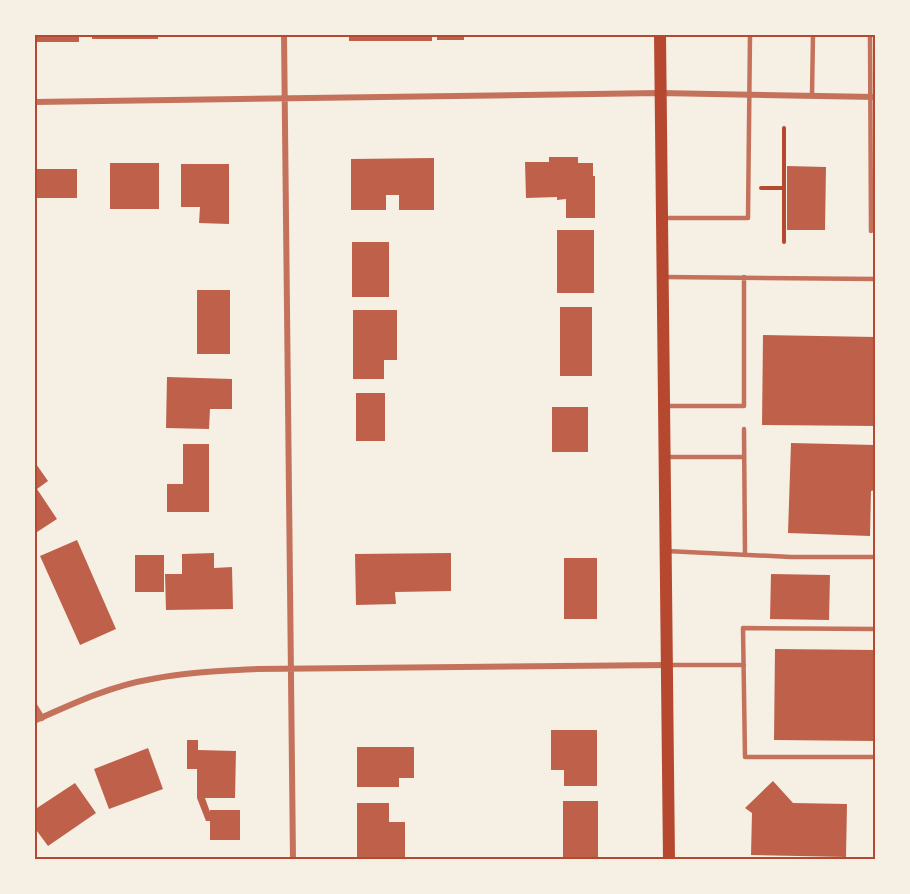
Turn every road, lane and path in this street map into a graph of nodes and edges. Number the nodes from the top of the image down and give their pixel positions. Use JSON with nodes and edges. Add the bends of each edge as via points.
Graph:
{"nodes":[{"id":1,"x":284,"y":34,"type":"edge"},
{"id":2,"x":660,"y":34,"type":"edge"},
{"id":3,"x":750,"y":34,"type":"edge"},
{"id":4,"x":813,"y":34,"type":"edge"},
{"id":5,"x":870,"y":34,"type":"edge"},
{"id":6,"x":660,"y":93,"type":"junction"},
{"id":7,"x":749,"y":94,"type":"junction"},
{"id":8,"x":812,"y":96,"type":"junction"},
{"id":9,"x":873,"y":97,"type":"edge"},
{"id":10,"x":284,"y":99,"type":"junction"},
{"id":11,"x":34,"y":102,"type":"edge"},
{"id":12,"x":784,"y":128,"type":"dead end"},
{"id":13,"x":749,"y":188,"type":"junction"},
{"id":14,"x":784,"y":188,"type":"junction"},
{"id":15,"x":662,"y":218,"type":"junction"},
{"id":16,"x":871,"y":231,"type":"dead end"},
{"id":17,"x":784,"y":242,"type":"dead end"},
{"id":18,"x":663,"y":277,"type":"junction"},
{"id":19,"x":744,"y":278,"type":"junction"},
{"id":20,"x":876,"y":279,"type":"edge"},
{"id":21,"x":664,"y":406,"type":"junction"},
{"id":22,"x":744,"y":429,"type":"dead end"},
{"id":23,"x":664,"y":457,"type":"junction"},
{"id":24,"x":744,"y":457,"type":"junction"},
{"id":25,"x":666,"y":551,"type":"junction"},
{"id":26,"x":745,"y":555,"type":"junction"},
{"id":27,"x":876,"y":557,"type":"edge"},
{"id":28,"x":876,"y":629,"type":"edge"},
{"id":29,"x":667,"y":665,"type":"junction"},
{"id":30,"x":744,"y":665,"type":"junction"},
{"id":31,"x":291,"y":669,"type":"junction"},
{"id":32,"x":34,"y":705,"type":"edge"},
{"id":33,"x":42,"y":718,"type":"junction"},
{"id":34,"x":34,"y":721,"type":"edge"},
{"id":35,"x":876,"y":758,"type":"edge"},
{"id":36,"x":293,"y":860,"type":"edge"},
{"id":37,"x":669,"y":860,"type":"edge"}],
"edges":[{"from":1,"to":10,"type":"street"},
{"from":2,"to":6,"type":"main road"},
{"from":3,"to":7,"type":"lane"},
{"from":4,"to":8,"type":"lane"},
{"from":5,"to":9,"type":"lane"},
{"from":6,"to":7,"type":"street"},
{"from":6,"to":10,"type":"street"},
{"from":6,"to":15,"type":"main road"},
{"from":7,"to":8,"type":"street"},
{"from":7,"to":13,"type":"lane"},
{"from":8,"to":9,"type":"street"},
{"from":9,"to":16,"type":"lane"},
{"from":10,"to":11,"type":"street"},
{"from":10,"to":31,"type":"street"},
{"from":12,"to":14,"type":"path"},
{"from":13,"to":14,"type":"path"},
{"from":13,"to":15,"type":"lane","via":[[748,218]]},
{"from":14,"to":17,"type":"path"},
{"from":15,"to":18,"type":"main road"},
{"from":18,"to":19,"type":"lane"},
{"from":18,"to":21,"type":"main road"},
{"from":19,"to":20,"type":"lane"},
{"from":19,"to":21,"type":"lane","via":[[744,406]]},
{"from":21,"to":23,"type":"main road"},
{"from":22,"to":24,"type":"lane"},
{"from":23,"to":24,"type":"lane"},
{"from":23,"to":25,"type":"main road"},
{"from":24,"to":26,"type":"lane"},
{"from":25,"to":26,"type":"lane"},
{"from":25,"to":29,"type":"main road"},
{"from":26,"to":27,"type":"lane"},
{"from":28,"to":30,"type":"lane","via":[[743,628]]},
{"from":29,"to":30,"type":"lane"},
{"from":29,"to":31,"type":"street"},
{"from":29,"to":37,"type":"main road"},
{"from":30,"to":35,"type":"lane","via":[[745,757]]},
{"from":31,"to":33,"type":"street","via":[[193,672],[149,679],[93,695]]},
{"from":31,"to":36,"type":"street"},
{"from":32,"to":33,"type":"street"},
{"from":33,"to":34,"type":"street"}]}
